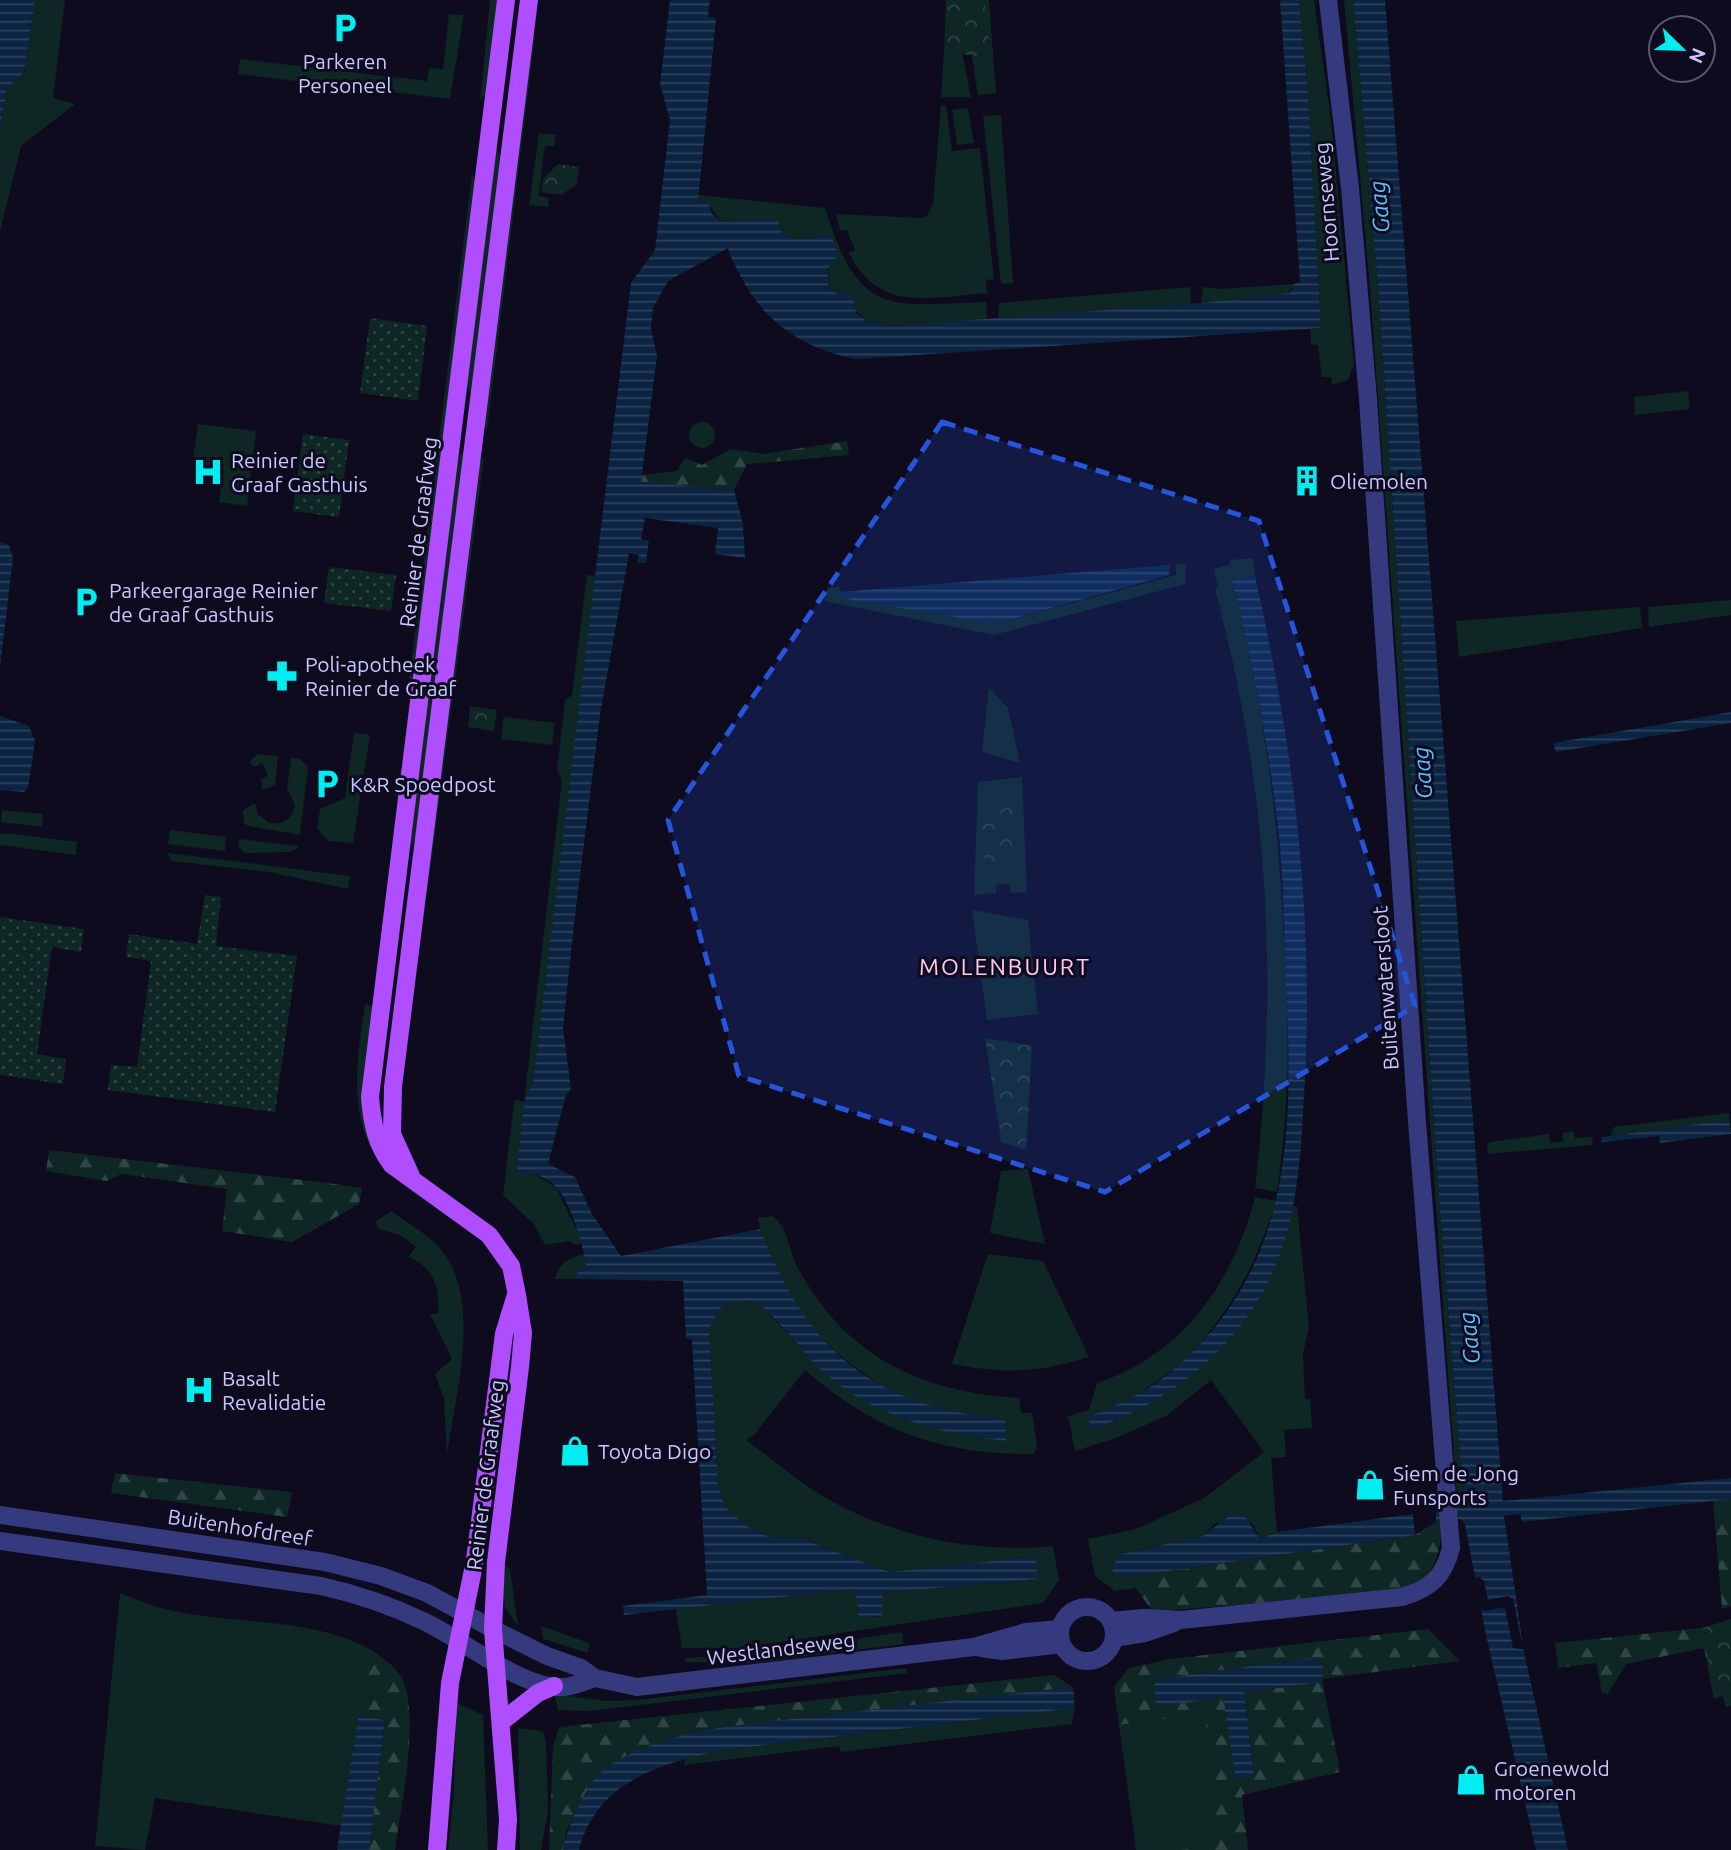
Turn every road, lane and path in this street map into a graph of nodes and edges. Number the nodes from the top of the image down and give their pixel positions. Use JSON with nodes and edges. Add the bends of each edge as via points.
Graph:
{"nodes":[{"id":1,"x":506,"y":0,"type":"edge"},
{"id":2,"x":529,"y":0,"type":"edge"},
{"id":3,"x":1328,"y":0,"type":"edge"},
{"id":4,"x":1368,"y":399,"type":"joint"},
{"id":5,"x":412,"y":1179,"type":"junction"},
{"id":6,"x":517,"y":1295,"type":"junction"},
{"id":7,"x":0,"y":1515,"type":"edge"},
{"id":8,"x":0,"y":1541,"type":"edge"},
{"id":9,"x":464,"y":1614,"type":"junction"},
{"id":10,"x":492,"y":1629,"type":"junction"},
{"id":11,"x":1113,"y":1630,"type":"junction"},
{"id":12,"x":1061,"y":1636,"type":"junction"},
{"id":13,"x":459,"y":1640,"type":"junction"},
{"id":14,"x":493,"y":1662,"type":"junction"},
{"id":15,"x":595,"y":1678,"type":"junction"},
{"id":16,"x":554,"y":1686,"type":"junction"},
{"id":17,"x":501,"y":1722,"type":"junction"},
{"id":18,"x":437,"y":1850,"type":"edge"},
{"id":19,"x":506,"y":1850,"type":"edge"}],
"edges":[{"from":1,"to":5,"type":"main road","name":"Reinier de Graafweg","via":[[370,1097],[372,1126],[381,1151]]},
{"from":2,"to":5,"type":"main road","name":"Reinier de Graafweg","via":[[393,1087],[392,1134]]},
{"from":3,"to":4,"type":"street","name":"Hoornseweg"},
{"from":4,"to":11,"type":"street","name":"Buitenwatersloot","via":[[1451,1548],[1443,1572],[1427,1589],[1402,1597],[1181,1620],[1144,1618]]},
{"from":5,"to":6,"type":"main road","name":"Reinier de Graafweg","via":[[489,1235],[511,1266]]},
{"from":6,"to":9,"type":"main road","name":"Reinier de Graafweg","via":[[504,1334]]},
{"from":6,"to":10,"type":"main road","name":"Reinier de Graafweg","via":[[523,1333]]},
{"from":7,"to":9,"type":"street","name":"Buitenhofdreef","via":[[325,1562],[408,1585]]},
{"from":8,"to":13,"type":"street","via":[[321,1586],[388,1605]]},
{"from":9,"to":10,"type":"street","name":"Westlandseweg"},
{"from":9,"to":13,"type":"main road","name":"Reinier de Graafweg"},
{"from":10,"to":14,"type":"main road","name":"Reinier de Graafweg"},
{"from":10,"to":15,"type":"street","name":"Westlandseweg"},
{"from":11,"to":12,"type":"street","via":[[1099,1609],[1082,1607],[1070,1612]]},
{"from":11,"to":12,"type":"street","via":[[1105,1655],[1094,1661],[1078,1660]]},
{"from":12,"to":15,"type":"street","name":"Westlandseweg","via":[[1026,1632],[974,1647],[657,1686],[621,1685]]},
{"from":13,"to":14,"type":"street","name":"Westlandseweg"},
{"from":13,"to":18,"type":"main road","via":[[450,1683]]},
{"from":14,"to":16,"type":"street","name":"Westlandseweg"},
{"from":14,"to":17,"type":"main road"},
{"from":15,"to":16,"type":"street","name":"Westlandseweg"},
{"from":16,"to":17,"type":"main road"},
{"from":17,"to":19,"type":"main road"}]}
